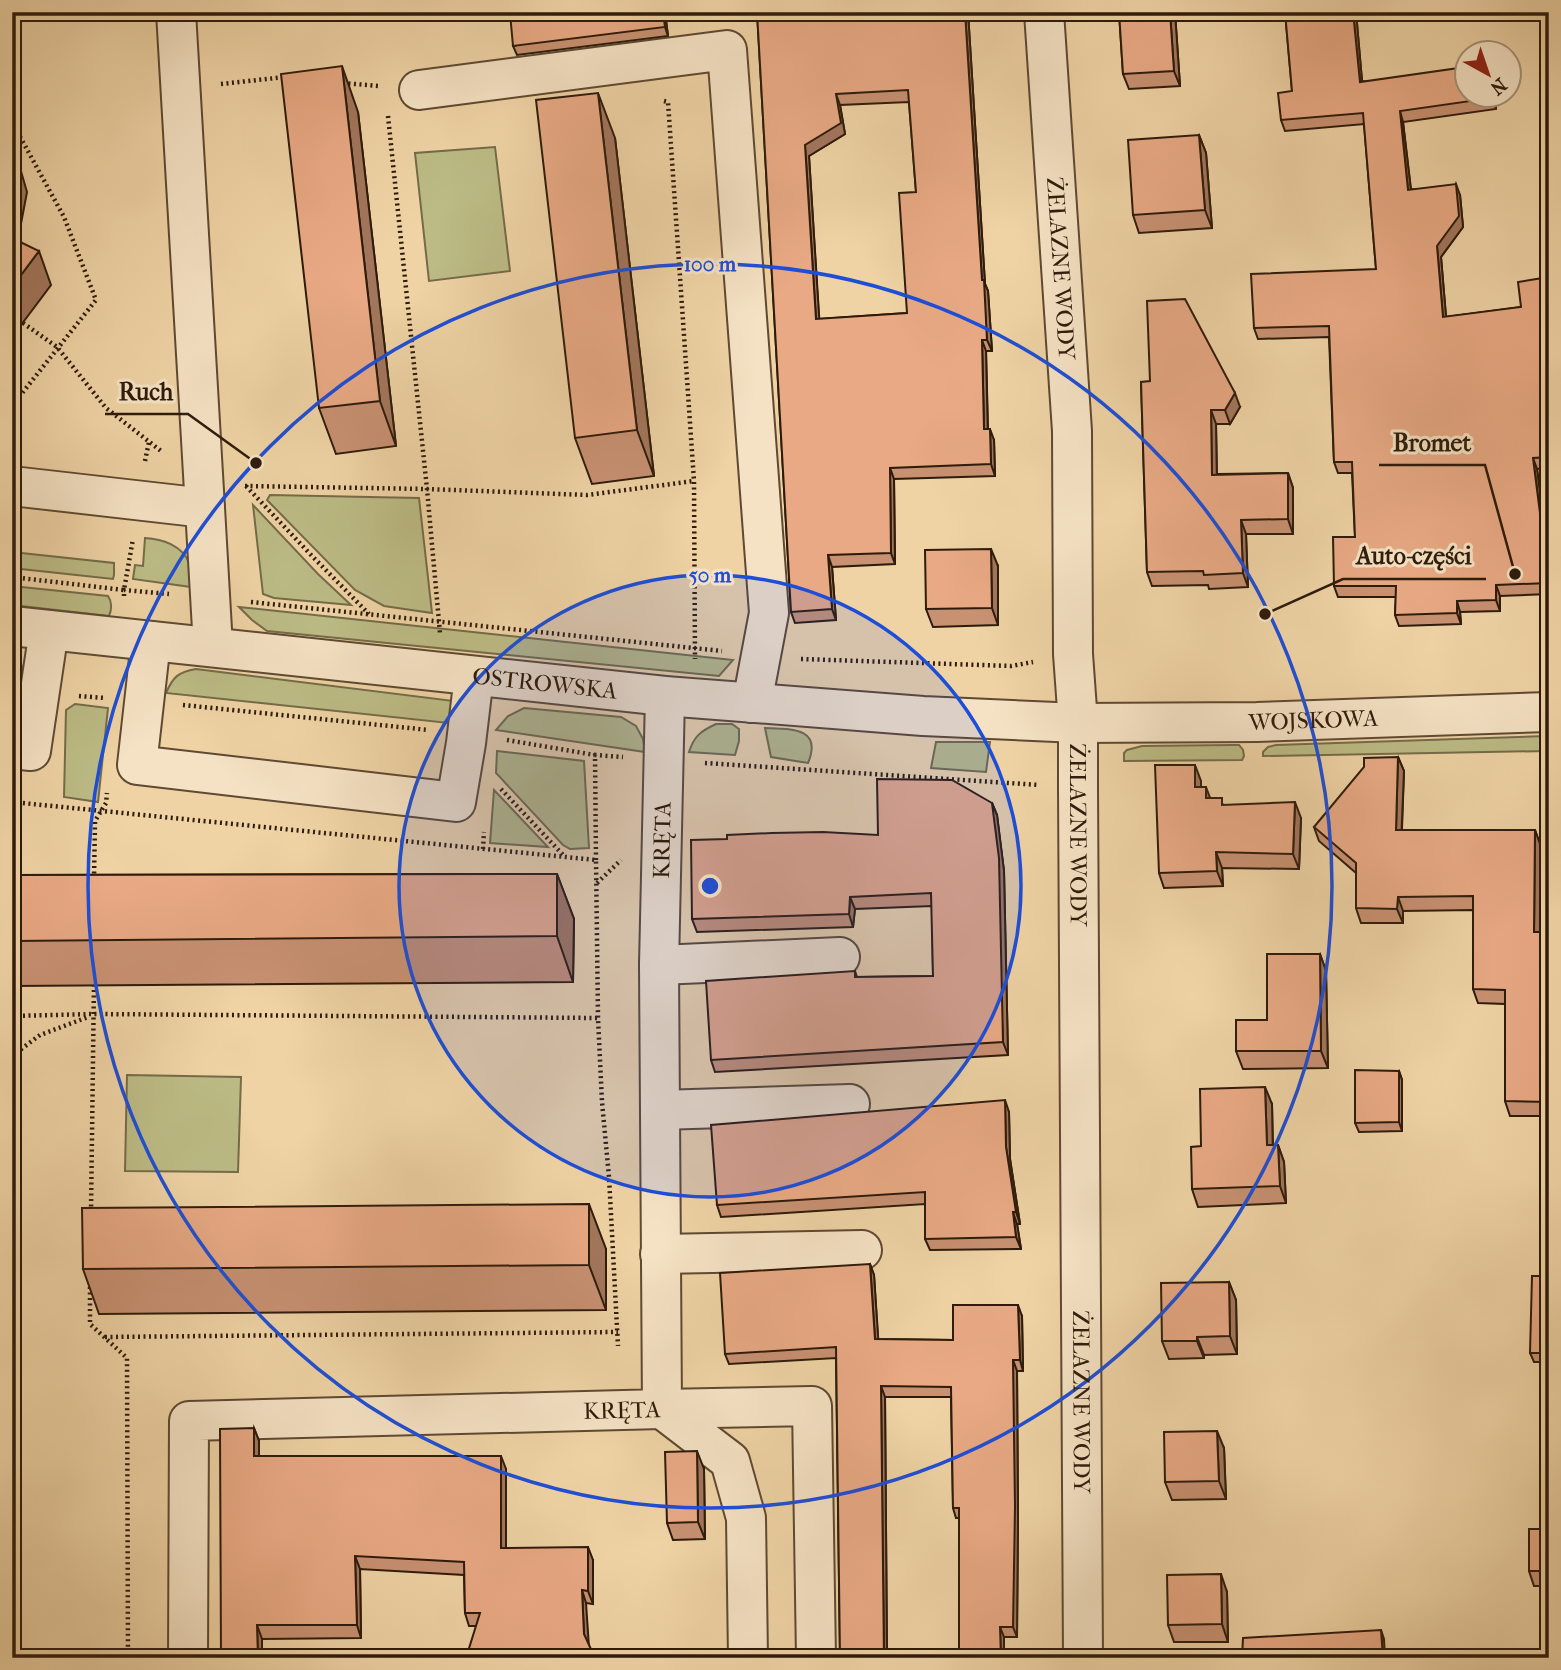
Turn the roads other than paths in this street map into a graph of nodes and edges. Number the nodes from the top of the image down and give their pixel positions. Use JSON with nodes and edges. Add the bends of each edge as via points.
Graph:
{"nodes":[{"id":1,"x":176,"y":12,"type":"edge"},
{"id":2,"x":1044,"y":12,"type":"edge"},
{"id":3,"x":419,"y":90,"type":"road end"},
{"id":4,"x":12,"y":486,"type":"edge"},
{"id":5,"x":204,"y":497,"type":"junction"},
{"id":6,"x":31,"y":628,"type":"edge"},
{"id":7,"x":136,"y":640,"type":"junction"},
{"id":8,"x":213,"y":647,"type":"junction"},
{"id":9,"x":459,"y":674,"type":"junction"},
{"id":10,"x":680,"y":697,"type":"junction"},
{"id":11,"x":752,"y":703,"type":"junction"},
{"id":12,"x":1549,"y":712,"type":"edge"},
{"id":13,"x":1077,"y":723,"type":"junction"},
{"id":14,"x":12,"y":750,"type":"edge"},
{"id":15,"x":840,"y":957,"type":"dead end"},
{"id":16,"x":659,"y":965,"type":"junction"},
{"id":17,"x":850,"y":1104,"type":"dead end"},
{"id":18,"x":660,"y":1110,"type":"junction"},
{"id":19,"x":862,"y":1250,"type":"dead end"},
{"id":20,"x":660,"y":1254,"type":"junction"},
{"id":21,"x":662,"y":1409,"type":"junction"},
{"id":22,"x":188,"y":1658,"type":"edge"},
{"id":23,"x":748,"y":1658,"type":"edge"},
{"id":24,"x":816,"y":1658,"type":"edge"},
{"id":25,"x":1083,"y":1658,"type":"edge"}],
"edges":[{"from":1,"to":5,"type":"street"},
{"from":2,"to":13,"type":"street","name":"ŻELAZNE WODY","via":[[1072,431]]},
{"from":3,"to":11,"type":"street","via":[[727,50],[769,613]]},
{"from":4,"to":5,"type":"street"},
{"from":5,"to":8,"type":"street"},
{"from":6,"to":7,"type":"street","name":"OSTROWSKA"},
{"from":6,"to":14,"type":"street","via":[[39,692],[32,751]]},
{"from":7,"to":8,"type":"street","name":"OSTROWSKA"},
{"from":7,"to":9,"type":"street","via":[[144,702],[137,765],[456,802],[467,734]]},
{"from":8,"to":9,"type":"street","name":"OSTROWSKA"},
{"from":9,"to":10,"type":"street","name":"OSTROWSKA"},
{"from":10,"to":11,"type":"street","name":"OSTROWSKA"},
{"from":10,"to":16,"type":"street","name":"KRĘTA","via":[[664,760]]},
{"from":11,"to":13,"type":"street","name":"OSTROWSKA"},
{"from":12,"to":13,"type":"street","name":"WOJSKOWA"},
{"from":13,"to":25,"type":"street","name":"ŻELAZNE WODY"},
{"from":15,"to":16,"type":"street"},
{"from":16,"to":18,"type":"street","name":"KRĘTA"},
{"from":17,"to":18,"type":"street"},
{"from":18,"to":20,"type":"street","name":"KRĘTA"},
{"from":19,"to":20,"type":"street"},
{"from":20,"to":21,"type":"street","name":"KRĘTA"},
{"from":21,"to":22,"type":"street","name":"KRĘTA","via":[[189,1421]]},
{"from":21,"to":23,"type":"street","via":[[730,1461],[746,1518]]},
{"from":21,"to":24,"type":"street","via":[[812,1406]]}]}
